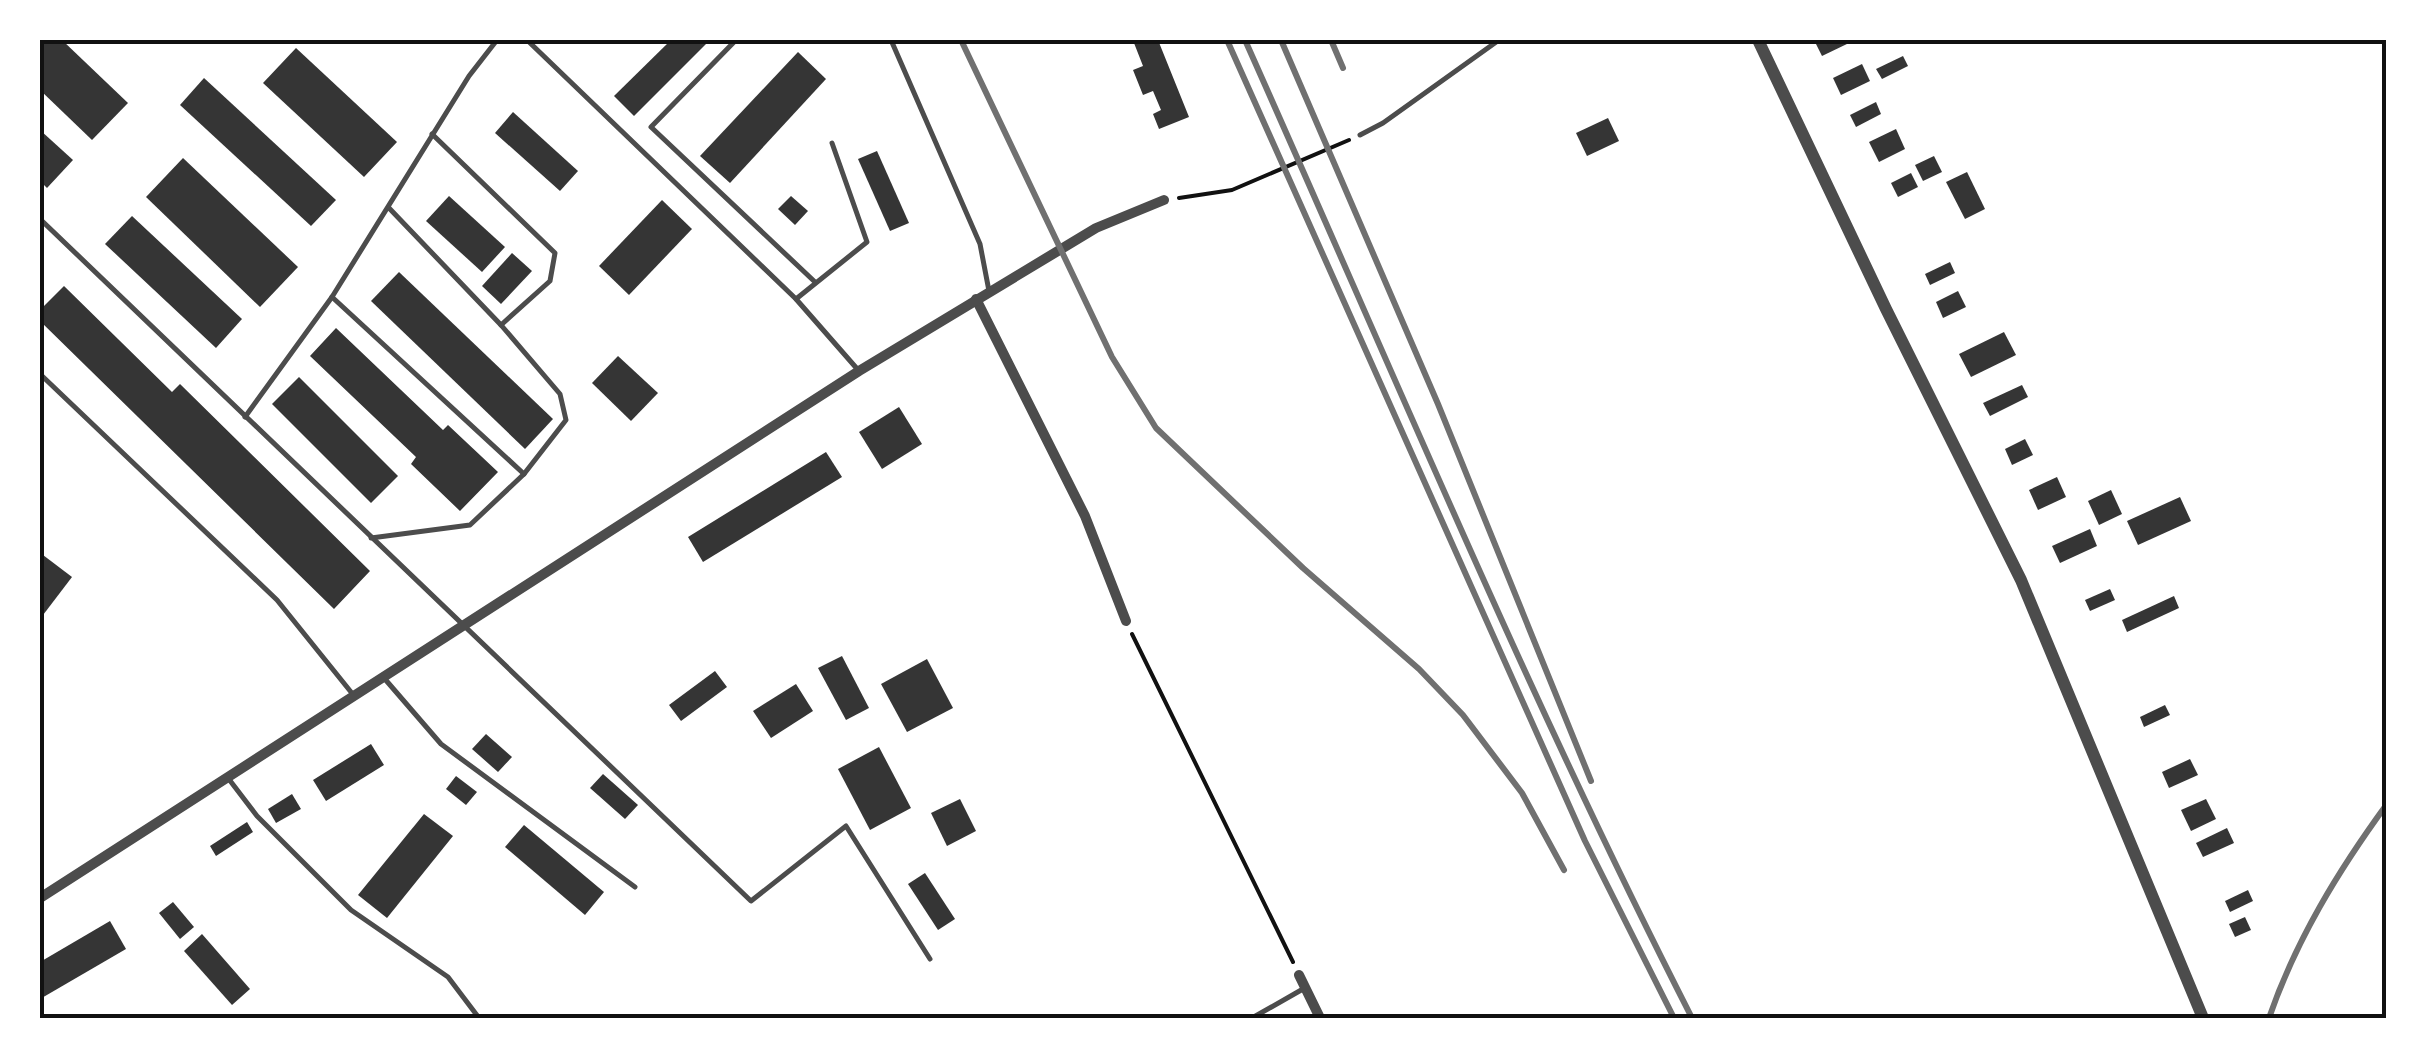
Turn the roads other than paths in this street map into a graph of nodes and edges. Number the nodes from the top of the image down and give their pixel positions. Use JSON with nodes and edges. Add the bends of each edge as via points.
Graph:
{"nodes":[{"id":1,"x":498,"y":40,"type":"edge"},
{"id":2,"x":527,"y":40,"type":"edge"},
{"id":3,"x":736,"y":40,"type":"edge"},
{"id":4,"x":891,"y":40,"type":"edge"},
{"id":5,"x":1500,"y":40,"type":"edge"},
{"id":6,"x":1758,"y":40,"type":"edge"},
{"id":7,"x":432,"y":134,"type":"junction"},
{"id":8,"x":1360,"y":135,"type":"dead end"},
{"id":9,"x":832,"y":143,"type":"dead end"},
{"id":10,"x":1164,"y":200,"type":"road end"},
{"id":11,"x":389,"y":208,"type":"junction"},
{"id":12,"x":40,"y":219,"type":"edge"},
{"id":13,"x":815,"y":282,"type":"junction"},
{"id":14,"x":989,"y":291,"type":"junction"},
{"id":15,"x":332,"y":296,"type":"junction"},
{"id":16,"x":796,"y":299,"type":"junction"},
{"id":17,"x":976,"y":299,"type":"junction"},
{"id":18,"x":501,"y":325,"type":"junction"},
{"id":19,"x":859,"y":370,"type":"junction"},
{"id":20,"x":40,"y":374,"type":"edge"},
{"id":21,"x":244,"y":418,"type":"junction"},
{"id":22,"x":524,"y":474,"type":"junction"},
{"id":23,"x":372,"y":538,"type":"junction"},
{"id":24,"x":1126,"y":621,"type":"road end"},
{"id":25,"x":465,"y":626,"type":"junction"},
{"id":26,"x":384,"y":678,"type":"junction"},
{"id":27,"x":354,"y":697,"type":"junction"},
{"id":28,"x":228,"y":778,"type":"junction"},
{"id":29,"x":635,"y":887,"type":"dead end"},
{"id":30,"x":40,"y":898,"type":"edge"},
{"id":31,"x":930,"y":959,"type":"dead end"},
{"id":32,"x":1300,"y":975,"type":"road end"},
{"id":33,"x":1305,"y":988,"type":"junction"},
{"id":34,"x":479,"y":1018,"type":"edge"},
{"id":35,"x":1252,"y":1018,"type":"edge"},
{"id":36,"x":1320,"y":1018,"type":"edge"},
{"id":37,"x":2203,"y":1018,"type":"edge"}],
"edges":[{"from":1,"to":7,"type":"lane"},
{"from":2,"to":16,"type":"lane"},
{"from":3,"to":13,"type":"lane","via":[[651,127]]},
{"from":4,"to":14,"type":"lane","via":[[980,244]]},
{"from":5,"to":8,"type":"lane"},
{"from":6,"to":37,"type":"street","via":[[2021,580]]},
{"from":7,"to":11,"type":"lane"},
{"from":7,"to":18,"type":"lane","via":[[555,253],[550,281]]},
{"from":9,"to":13,"type":"lane","via":[[866,242]]},
{"from":10,"to":14,"type":"street","via":[[1096,228]]},
{"from":11,"to":15,"type":"lane"},
{"from":11,"to":18,"type":"lane"},
{"from":12,"to":21,"type":"lane"},
{"from":13,"to":16,"type":"lane"},
{"from":14,"to":17,"type":"street"},
{"from":15,"to":21,"type":"lane"},
{"from":15,"to":22,"type":"lane"},
{"from":16,"to":19,"type":"lane"},
{"from":17,"to":19,"type":"street"},
{"from":17,"to":24,"type":"street","via":[[1085,516]]},
{"from":18,"to":22,"type":"lane","via":[[560,394],[566,420]]},
{"from":19,"to":25,"type":"street"},
{"from":20,"to":27,"type":"lane","via":[[277,600]]},
{"from":21,"to":23,"type":"lane"},
{"from":22,"to":23,"type":"lane","via":[[470,526]]},
{"from":23,"to":25,"type":"lane"},
{"from":25,"to":26,"type":"street"},
{"from":25,"to":31,"type":"lane","via":[[751,902],[846,826]]},
{"from":26,"to":27,"type":"street"},
{"from":26,"to":29,"type":"lane","via":[[440,744]]},
{"from":27,"to":28,"type":"street"},
{"from":28,"to":30,"type":"street"},
{"from":28,"to":34,"type":"lane","via":[[351,910],[448,977]]},
{"from":32,"to":33,"type":"street"},
{"from":33,"to":35,"type":"lane"},
{"from":33,"to":36,"type":"street"}]}
